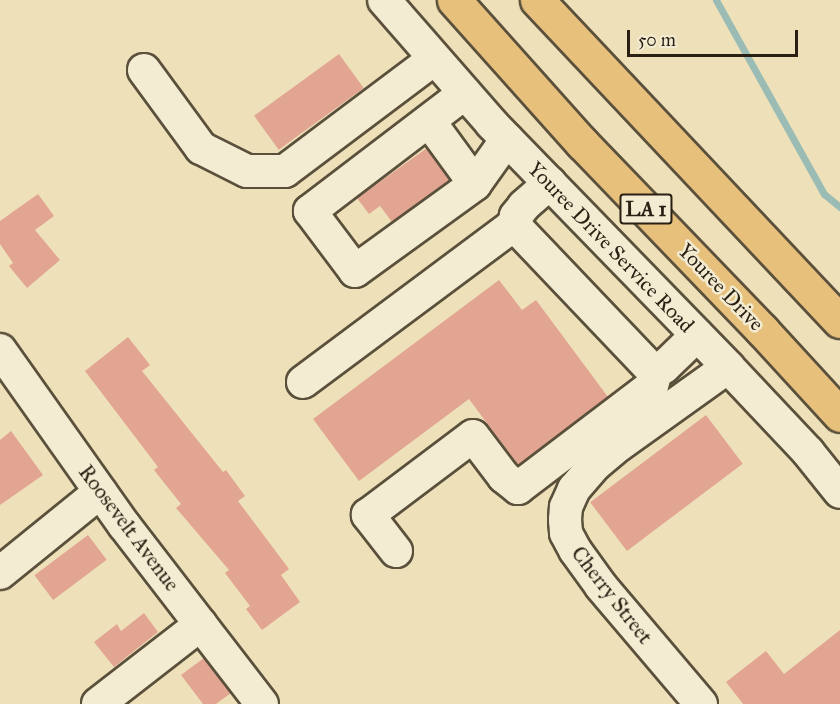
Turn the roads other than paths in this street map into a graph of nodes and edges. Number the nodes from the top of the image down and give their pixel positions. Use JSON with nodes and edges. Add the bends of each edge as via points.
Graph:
{"nodes":[{"id":1,"x":384,"y":0,"type":"edge"},
{"id":2,"x":454,"y":0,"type":"edge"},
{"id":3,"x":537,"y":0,"type":"edge"},
{"id":4,"x":434,"y":59,"type":"junction"},
{"id":5,"x":144,"y":70,"type":"dead end"},
{"id":6,"x":465,"y":93,"type":"junction"},
{"id":7,"x":429,"y":121,"type":"junction"},
{"id":8,"x":348,"y":125,"type":"junction"},
{"id":9,"x":507,"y":139,"type":"junction"},
{"id":10,"x":376,"y":161,"type":"junction"},
{"id":11,"x":550,"y":183,"type":"junction"},
{"id":12,"x":475,"y":184,"type":"junction"},
{"id":13,"x":514,"y":225,"type":"junction"},
{"id":14,"x":840,"y":321,"type":"edge"},
{"id":15,"x":697,"y":335,"type":"junction"},
{"id":16,"x":0,"y":350,"type":"edge"},
{"id":17,"x":728,"y":367,"type":"junction"},
{"id":18,"x":656,"y":371,"type":"junction"},
{"id":19,"x":303,"y":382,"type":"dead end"},
{"id":20,"x":840,"y":415,"type":"edge"},
{"id":21,"x":100,"y":492,"type":"junction"},
{"id":22,"x":840,"y":492,"type":"edge"},
{"id":23,"x":396,"y":551,"type":"dead end"},
{"id":24,"x":0,"y":573,"type":"edge"},
{"id":25,"x":201,"y":624,"type":"junction"},
{"id":26,"x":98,"y":704,"type":"edge"},
{"id":27,"x":262,"y":704,"type":"edge"},
{"id":28,"x":701,"y":704,"type":"edge"}],
"edges":[{"from":1,"to":4,"type":"street","name":"Youree Drive Service Road"},
{"from":2,"to":20,"type":"main road","name":"Youree Drive","number":"LA 1","via":[[582,143]]},
{"from":3,"to":14,"type":"main road"},
{"from":4,"to":6,"type":"street","name":"Youree Drive Service Road"},
{"from":4,"to":8,"type":"street"},
{"from":5,"to":8,"type":"street","via":[[201,148],[247,171],[285,171]]},
{"from":6,"to":7,"type":"street"},
{"from":6,"to":9,"type":"street","name":"Youree Drive Service Road"},
{"from":7,"to":10,"type":"street"},
{"from":7,"to":12,"type":"street"},
{"from":8,"to":10,"type":"street"},
{"from":9,"to":11,"type":"street","name":"Youree Drive Service Road"},
{"from":9,"to":12,"type":"street"},
{"from":10,"to":12,"type":"street","via":[[310,211],[355,271]]},
{"from":11,"to":13,"type":"street","via":[[524,206]]},
{"from":11,"to":15,"type":"street","name":"Youree Drive Service Road"},
{"from":13,"to":18,"type":"street"},
{"from":13,"to":19,"type":"street"},
{"from":15,"to":17,"type":"street","name":"Youree Drive Service Road"},
{"from":15,"to":18,"type":"street"},
{"from":16,"to":21,"type":"street","name":"Roosevelt Avenue"},
{"from":17,"to":22,"type":"street","name":"Youree Drive Service Road"},
{"from":17,"to":28,"type":"street","name":"Cherry Street","via":[[596,464],[574,489],[566,507],[566,533],[575,550]]},
{"from":18,"to":23,"type":"street","via":[[652,386],[518,488],[500,473],[473,436],[368,514]]},
{"from":21,"to":24,"type":"street"},
{"from":21,"to":25,"type":"street","name":"Roosevelt Avenue"},
{"from":25,"to":26,"type":"street"},
{"from":25,"to":27,"type":"street","name":"Roosevelt Avenue"}]}
